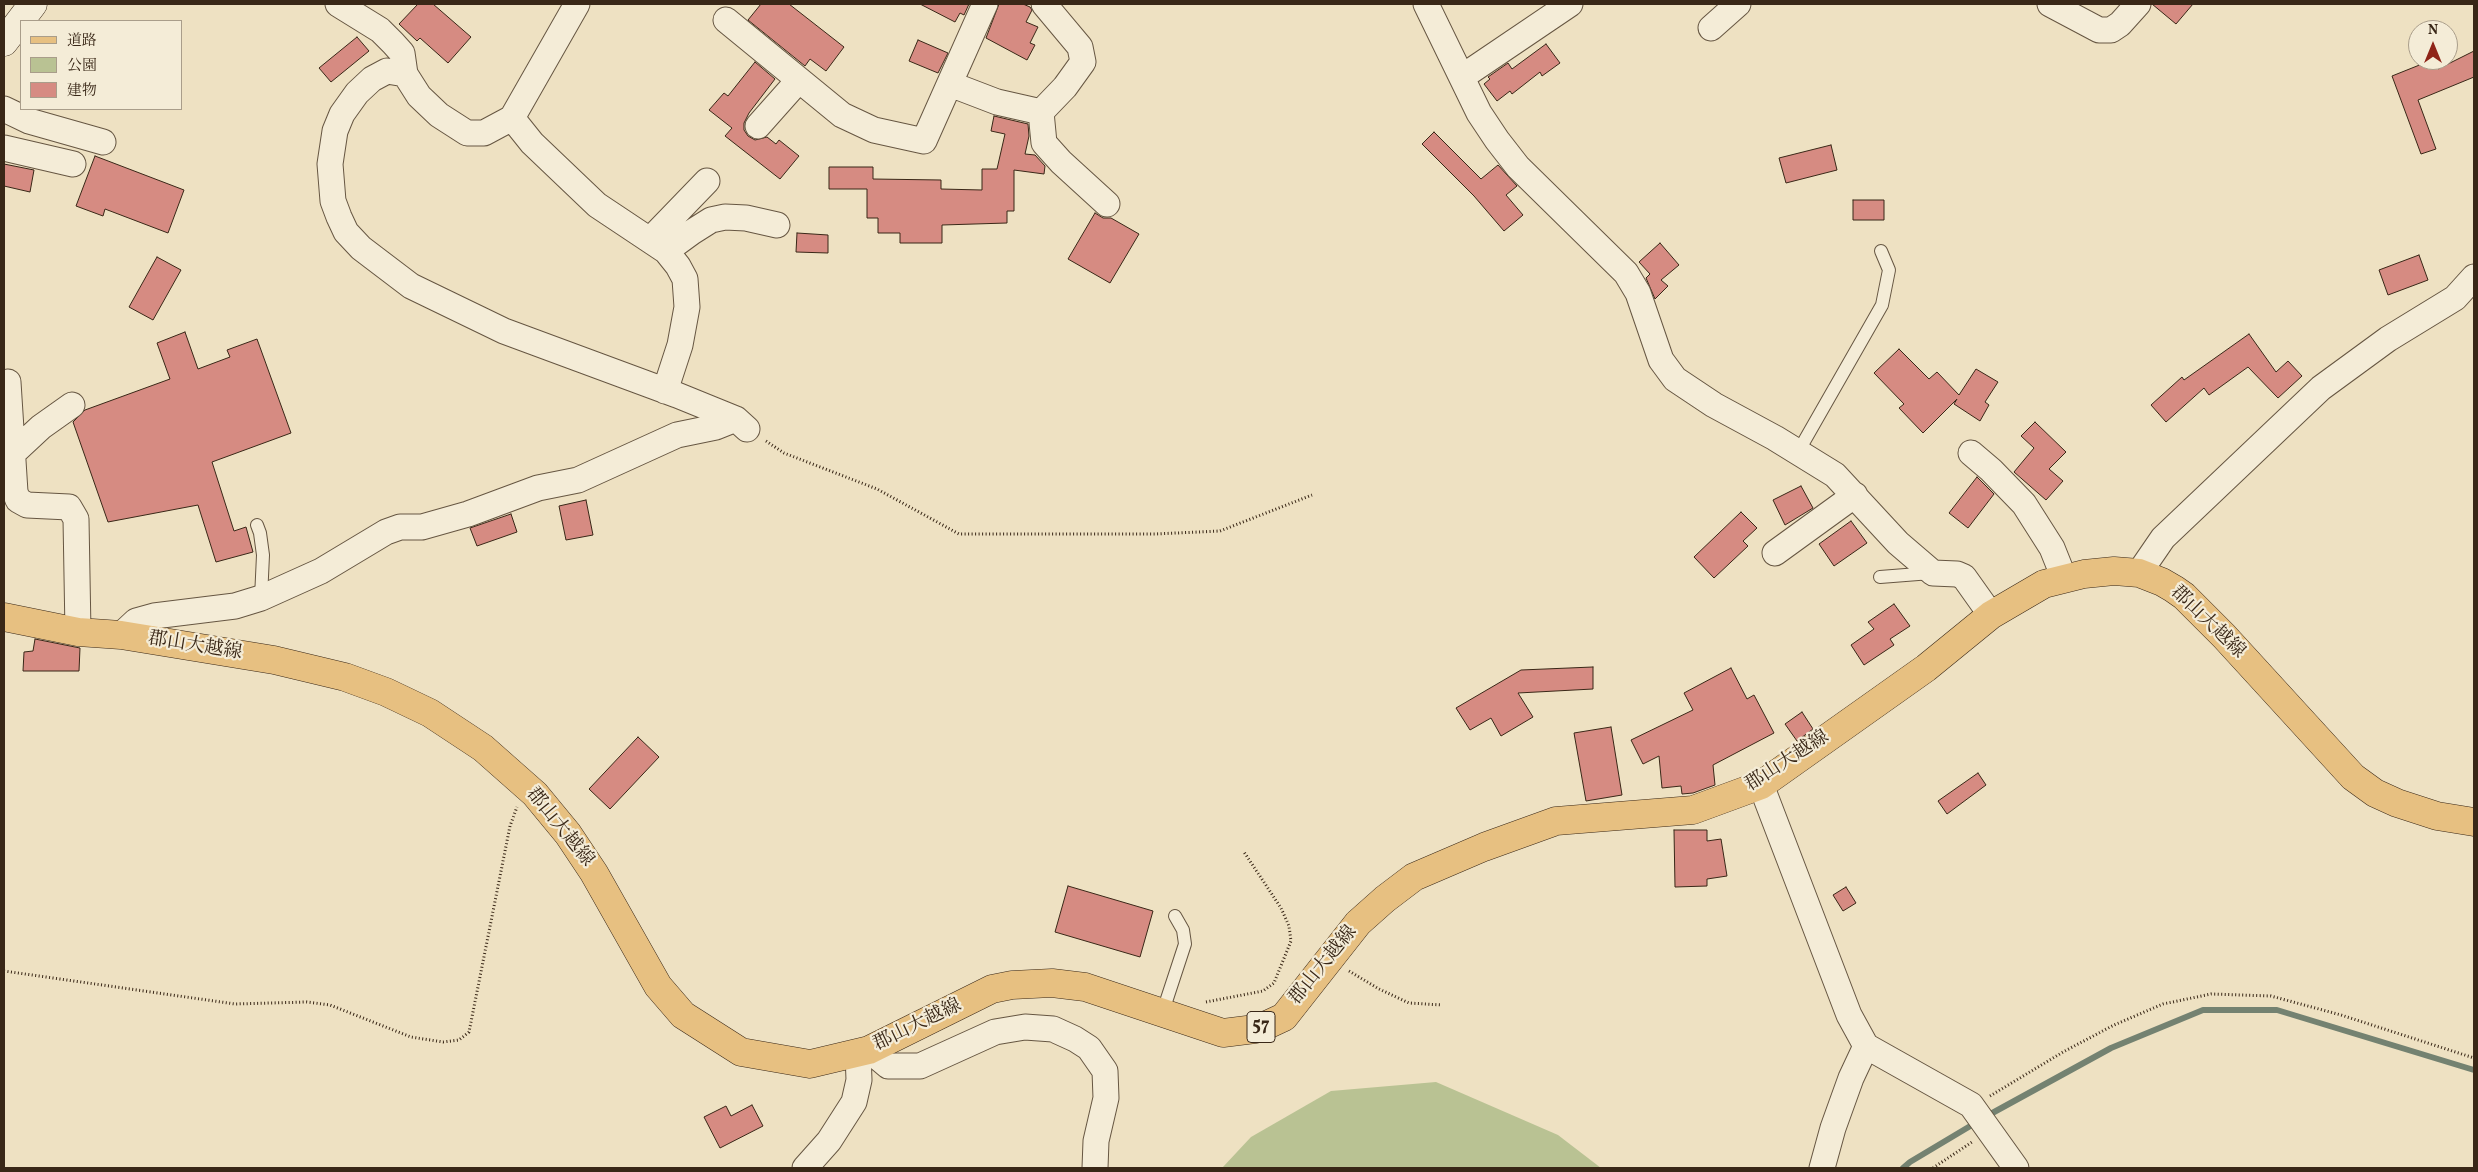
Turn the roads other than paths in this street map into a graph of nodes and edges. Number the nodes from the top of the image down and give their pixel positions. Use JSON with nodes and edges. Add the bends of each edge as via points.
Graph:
{"nodes":[{"id":1,"x":33,"y":4,"type":"edge"},
{"id":2,"x":338,"y":4,"type":"edge"},
{"id":3,"x":577,"y":4,"type":"edge"},
{"id":4,"x":986,"y":4,"type":"edge"},
{"id":5,"x":1044,"y":4,"type":"edge"},
{"id":6,"x":1426,"y":4,"type":"edge"},
{"id":7,"x":1570,"y":4,"type":"edge"},
{"id":8,"x":1738,"y":4,"type":"edge"},
{"id":9,"x":2050,"y":4,"type":"edge"},
{"id":10,"x":2138,"y":4,"type":"edge"},
{"id":11,"x":21,"y":20,"type":"edge"},
{"id":12,"x":726,"y":20,"type":"dead end"},
{"id":13,"x":20,"y":21,"type":"edge"},
{"id":14,"x":1711,"y":28,"type":"dead end"},
{"id":15,"x":4,"y":42,"type":"edge"},
{"id":16,"x":405,"y":74,"type":"junction"},
{"id":17,"x":1462,"y":77,"type":"junction"},
{"id":18,"x":798,"y":81,"type":"junction"},
{"id":19,"x":950,"y":84,"type":"junction"},
{"id":20,"x":4,"y":109,"type":"edge"},
{"id":21,"x":1041,"y":112,"type":"junction"},
{"id":22,"x":512,"y":118,"type":"junction"},
{"id":23,"x":758,"y":126,"type":"dead end"},
{"id":24,"x":102,"y":142,"type":"dead end"},
{"id":25,"x":4,"y":148,"type":"edge"},
{"id":26,"x":73,"y":164,"type":"dead end"},
{"id":27,"x":707,"y":181,"type":"dead end"},
{"id":28,"x":1107,"y":204,"type":"dead end"},
{"id":29,"x":777,"y":225,"type":"dead end"},
{"id":30,"x":658,"y":245,"type":"junction"},
{"id":31,"x":1881,"y":252,"type":"dead end"},
{"id":32,"x":2474,"y":277,"type":"edge"},
{"id":33,"x":8,"y":382,"type":"dead end"},
{"id":34,"x":665,"y":391,"type":"junction"},
{"id":35,"x":72,"y":405,"type":"dead end"},
{"id":36,"x":1798,"y":452,"type":"junction"},
{"id":37,"x":1971,"y":453,"type":"dead end"},
{"id":38,"x":12,"y":454,"type":"junction"},
{"id":39,"x":1855,"y":495,"type":"junction"},
{"id":40,"x":257,"y":525,"type":"dead end"},
{"id":41,"x":1775,"y":553,"type":"dead end"},
{"id":42,"x":1933,"y":573,"type":"junction"},
{"id":43,"x":2139,"y":573,"type":"junction"},
{"id":44,"x":1880,"y":577,"type":"dead end"},
{"id":45,"x":2064,"y":578,"type":"junction"},
{"id":46,"x":261,"y":598,"type":"junction"},
{"id":47,"x":1991,"y":615,"type":"junction"},
{"id":48,"x":4,"y":617,"type":"edge"},
{"id":49,"x":78,"y":632,"type":"junction"},
{"id":50,"x":121,"y":635,"type":"junction"},
{"id":51,"x":1760,"y":785,"type":"junction"},
{"id":52,"x":2474,"y":822,"type":"edge"},
{"id":53,"x":1175,"y":916,"type":"dead end"},
{"id":54,"x":1170,"y":1017,"type":"junction"},
{"id":55,"x":1866,"y":1046,"type":"junction"},
{"id":56,"x":864,"y":1052,"type":"junction"},
{"id":57,"x":805,"y":1168,"type":"edge"},
{"id":58,"x":1095,"y":1168,"type":"edge"},
{"id":59,"x":1822,"y":1168,"type":"edge"},
{"id":60,"x":2016,"y":1168,"type":"edge"}],
"edges":[{"from":1,"to":11,"type":"main road"},
{"from":2,"to":16,"type":"street","via":[[380,30],[393,43],[402,53]]},
{"from":3,"to":22,"type":"street"},
{"from":4,"to":19,"type":"street"},
{"from":5,"to":21,"type":"street","via":[[1080,47],[1084,62]]},
{"from":6,"to":17,"type":"street"},
{"from":7,"to":17,"type":"street"},
{"from":8,"to":14,"type":"street"},
{"from":9,"to":10,"type":"street","via":[[2099,30],[2111,30]]},
{"from":12,"to":18,"type":"street"},
{"from":13,"to":15,"type":"main road"},
{"from":16,"to":22,"type":"street","via":[[419,96],[439,115],[467,133],[484,133]]},
{"from":16,"to":34,"type":"street","via":[[387,71],[372,79],[342,114],[335,131],[330,164],[333,201],[354,241],[411,286],[504,331]]},
{"from":17,"to":36,"type":"street","via":[[1479,113],[1518,166],[1626,273],[1638,292],[1661,360],[1675,379]]},
{"from":18,"to":19,"type":"street","via":[[842,115],[874,130],[924,141]]},
{"from":18,"to":23,"type":"street"},
{"from":19,"to":21,"type":"street","via":[[997,102]]},
{"from":20,"to":24,"type":"street","via":[[29,121]]},
{"from":21,"to":28,"type":"street","via":[[1044,143]]},
{"from":22,"to":30,"type":"street","via":[[532,143],[597,205]]},
{"from":25,"to":26,"type":"street"},
{"from":27,"to":30,"type":"street"},
{"from":29,"to":30,"type":"street","via":[[746,218],[718,219]]},
{"from":30,"to":34,"type":"street","via":[[685,279],[687,307],[680,345]]},
{"from":31,"to":36,"type":"lane","via":[[1889,270],[1882,305]]},
{"from":32,"to":43,"type":"street","via":[[2455,298],[2380,344],[2321,388],[2163,538]]},
{"from":33,"to":38,"type":"street"},
{"from":34,"to":46,"type":"street","via":[[742,424],[677,435],[578,480],[538,488],[422,527],[400,527],[386,532],[321,571]]},
{"from":35,"to":38,"type":"street","via":[[41,427]]},
{"from":36,"to":39,"type":"street","via":[[1835,475]]},
{"from":37,"to":45,"type":"street","via":[[2024,504],[2052,548]]},
{"from":38,"to":49,"type":"street","via":[[18,500],[27,505],[69,507],[76,519]]},
{"from":39,"to":41,"type":"street"},
{"from":39,"to":42,"type":"street","via":[[1898,543]]},
{"from":40,"to":46,"type":"lane","via":[[264,555]]},
{"from":42,"to":44,"type":"lane"},
{"from":42,"to":47,"type":"street","via":[[1958,574],[1964,578]]},
{"from":43,"to":45,"type":"main road","name":"郡山大越線","number":"57","via":[[2102,572]]},
{"from":43,"to":52,"type":"main road","name":"郡山大越線","number":"57","via":[[2184,596],[2353,776],[2375,793],[2437,816]]},
{"from":45,"to":47,"type":"main road","name":"郡山大越線","number":"57","via":[[2026,593]]},
{"from":46,"to":50,"type":"street","via":[[235,606],[154,616],[136,621]]},
{"from":47,"to":51,"type":"main road","name":"郡山大越線","number":"57","via":[[1926,668]]},
{"from":48,"to":49,"type":"main road","name":"郡山大越線","number":"57"},
{"from":49,"to":50,"type":"main road","name":"郡山大越線","number":"57"},
{"from":50,"to":56,"type":"main road","name":"郡山大越線","number":"57","via":[[274,660],[361,683],[430,712],[483,748],[535,794],[594,872],[658,986],[683,1015],[741,1052],[810,1064]]},
{"from":51,"to":54,"type":"main road","name":"郡山大越線","number":"57","via":[[1692,810],[1556,821],[1484,847],[1414,877],[1385,899],[1358,923],[1284,1017],[1255,1029],[1223,1033]]},
{"from":51,"to":55,"type":"street","via":[[1849,1015]]},
{"from":53,"to":54,"type":"lane","via":[[1183,930],[1185,944]]},
{"from":54,"to":56,"type":"main road","name":"郡山大越線","number":"57","via":[[1084,987],[1052,983],[1012,985],[992,989]]},
{"from":55,"to":59,"type":"street","via":[[1851,1078]]},
{"from":55,"to":60,"type":"street","via":[[1972,1107]]},
{"from":56,"to":57,"type":"street","via":[[854,1102],[829,1141]]},
{"from":56,"to":58,"type":"street","via":[[888,1066],[920,1066],[994,1032],[1025,1027],[1053,1029],[1075,1039],[1089,1048],[1106,1071],[1106,1098],[1096,1141]]}]}
